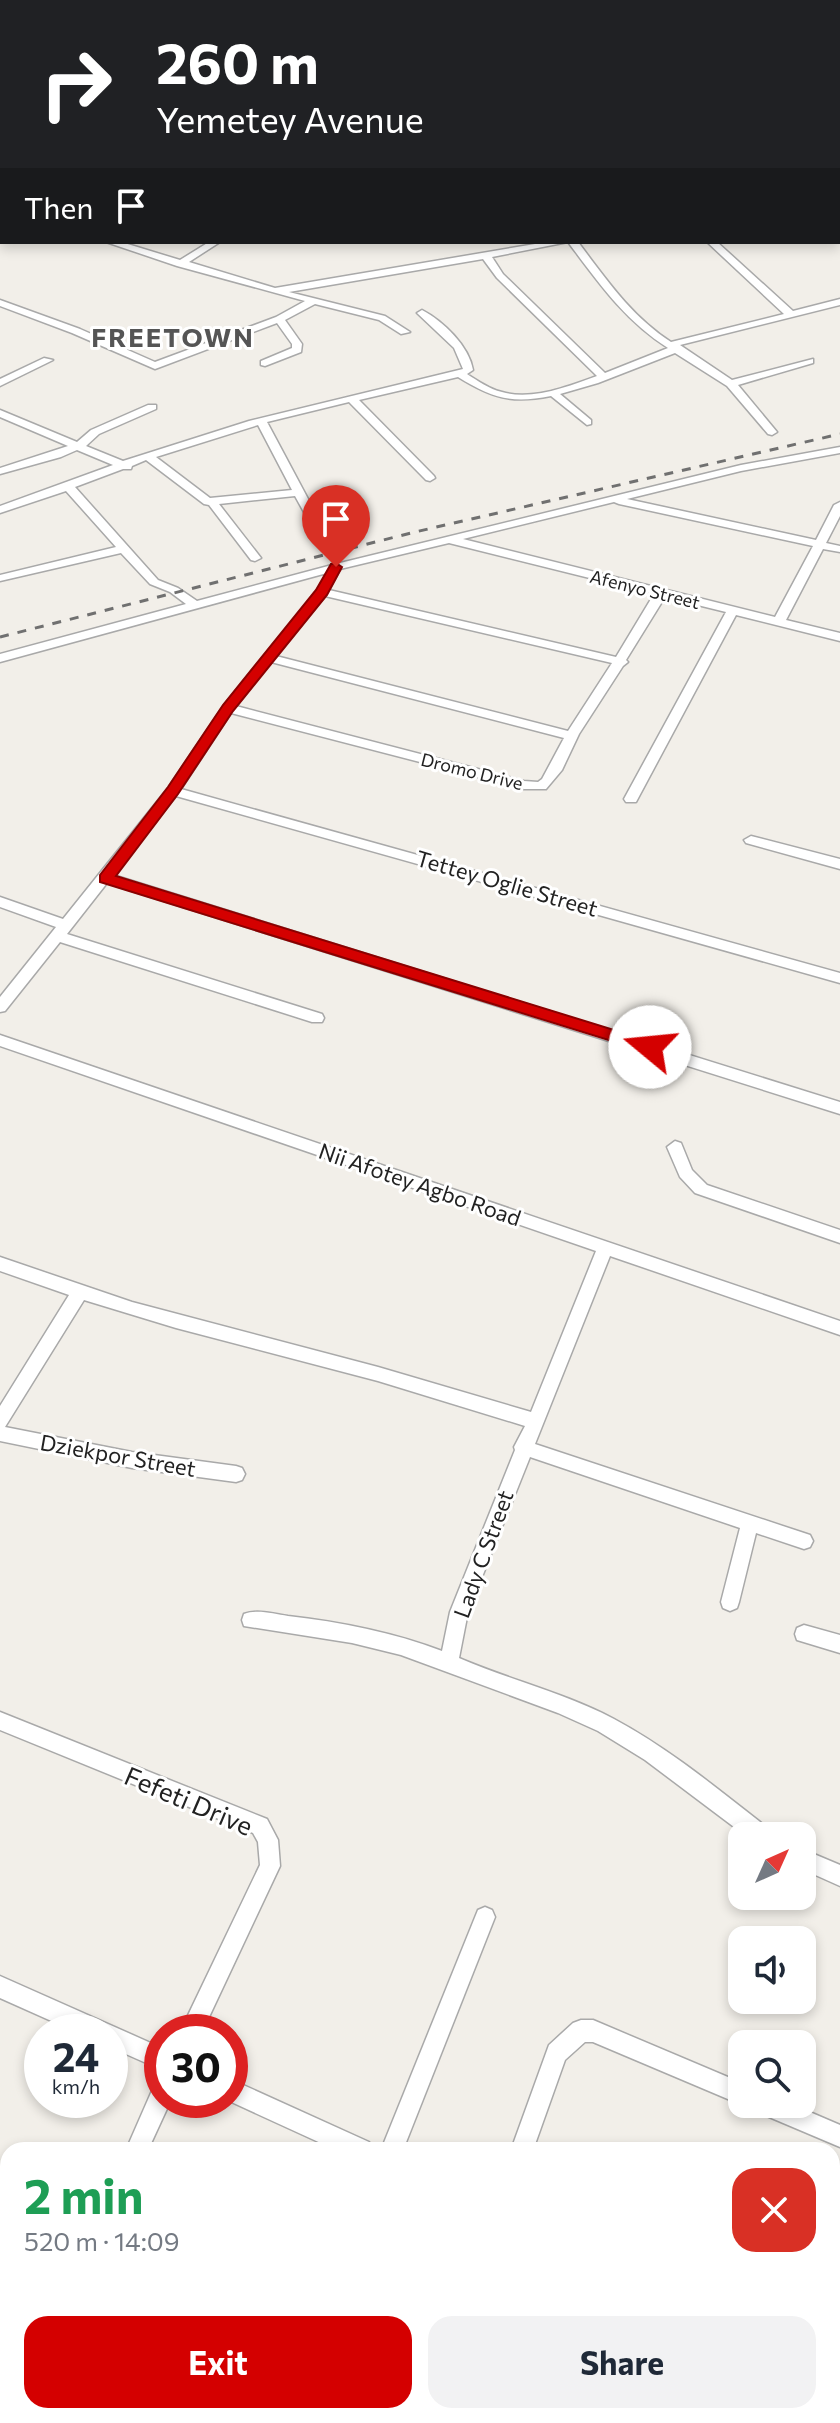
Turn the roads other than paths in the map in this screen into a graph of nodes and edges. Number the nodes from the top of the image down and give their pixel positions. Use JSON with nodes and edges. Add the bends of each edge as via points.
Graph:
{"nodes":[{"id":1,"x":117,"y":244,"type":"edge"},
{"id":2,"x":212,"y":244,"type":"edge"},
{"id":3,"x":553,"y":244,"type":"edge"},
{"id":4,"x":575,"y":244,"type":"edge"},
{"id":5,"x":714,"y":244,"type":"edge"},
{"id":6,"x":486,"y":256,"type":"junction"},
{"id":7,"x":180,"y":264,"type":"junction"},
{"id":8,"x":275,"y":291,"type":"junction"},
{"id":9,"x":311,"y":302,"type":"junction"},
{"id":10,"x":840,"y":302,"type":"edge"},
{"id":11,"x":0,"y":303,"type":"edge"},
{"id":12,"x":422,"y":313,"type":"dead end"},
{"id":13,"x":791,"y":315,"type":"junction"},
{"id":14,"x":279,"y":319,"type":"junction"},
{"id":15,"x":405,"y":332,"type":"dead end"},
{"id":16,"x":674,"y":347,"type":"junction"},
{"id":17,"x":48,"y":360,"type":"dead end"},
{"id":18,"x":809,"y":361,"type":"dead end"},
{"id":19,"x":265,"y":363,"type":"dead end"},
{"id":20,"x":459,"y":374,"type":"junction"},
{"id":21,"x":603,"y":376,"type":"junction"},
{"id":22,"x":0,"y":383,"type":"edge"},
{"id":23,"x":731,"y":384,"type":"junction"},
{"id":24,"x":552,"y":392,"type":"junction"},
{"id":25,"x":351,"y":398,"type":"junction"},
{"id":26,"x":152,"y":407,"type":"dead end"},
{"id":27,"x":0,"y":413,"type":"edge"},
{"id":28,"x":262,"y":422,"type":"junction"},
{"id":29,"x":587,"y":422,"type":"dead end"},
{"id":30,"x":772,"y":432,"type":"dead end"},
{"id":31,"x":81,"y":444,"type":"junction"},
{"id":32,"x":840,"y":450,"type":"edge"},
{"id":33,"x":149,"y":457,"type":"junction"},
{"id":34,"x":127,"y":467,"type":"junction"},
{"id":35,"x":0,"y":471,"type":"edge"},
{"id":36,"x":430,"y":478,"type":"dead end"},
{"id":37,"x":70,"y":488,"type":"junction"},
{"id":38,"x":300,"y":492,"type":"junction"},
{"id":39,"x":613,"y":500,"type":"junction"},
{"id":40,"x":212,"y":502,"type":"junction"},
{"id":41,"x":840,"y":505,"type":"edge"},
{"id":42,"x":0,"y":510,"type":"edge"},
{"id":43,"x":309,"y":512,"type":"dead end"},
{"id":44,"x":451,"y":540,"type":"junction"},
{"id":45,"x":820,"y":544,"type":"junction"},
{"id":46,"x":126,"y":548,"type":"junction"},
{"id":47,"x":840,"y":549,"type":"edge"},
{"id":48,"x":255,"y":558,"type":"dead end"},
{"id":49,"x":336,"y":567,"type":"junction"},
{"id":50,"x":0,"y":578,"type":"edge"},
{"id":51,"x":322,"y":592,"type":"junction"},
{"id":52,"x":661,"y":593,"type":"junction"},
{"id":53,"x":192,"y":603,"type":"junction"},
{"id":54,"x":733,"y":610,"type":"junction"},
{"id":55,"x":779,"y":622,"type":"junction"},
{"id":56,"x":840,"y":637,"type":"edge"},
{"id":57,"x":0,"y":658,"type":"edge"},
{"id":58,"x":269,"y":658,"type":"junction"},
{"id":59,"x":622,"y":662,"type":"junction"},
{"id":60,"x":228,"y":708,"type":"junction"},
{"id":61,"x":572,"y":736,"type":"junction"},
{"id":62,"x":173,"y":791,"type":"junction"},
{"id":63,"x":631,"y":799,"type":"dead end"},
{"id":64,"x":751,"y":840,"type":"dead end"},
{"id":65,"x":840,"y":864,"type":"edge"},
{"id":66,"x":106,"y":878,"type":"junction"},
{"id":67,"x":0,"y":902,"type":"edge"},
{"id":68,"x":63,"y":931,"type":"junction"},
{"id":69,"x":840,"y":978,"type":"edge"},
{"id":70,"x":0,"y":1007,"type":"edge"},
{"id":71,"x":317,"y":1018,"type":"dead end"},
{"id":72,"x":0,"y":1040,"type":"edge"},
{"id":73,"x":840,"y":1108,"type":"edge"},
{"id":74,"x":675,"y":1147,"type":"dead end"},
{"id":75,"x":840,"y":1237,"type":"edge"},
{"id":76,"x":606,"y":1246,"type":"junction"},
{"id":77,"x":0,"y":1264,"type":"edge"},
{"id":78,"x":79,"y":1294,"type":"junction"},
{"id":79,"x":840,"y":1328,"type":"edge"},
{"id":80,"x":0,"y":1421,"type":"edge"},
{"id":81,"x":535,"y":1421,"type":"junction"},
{"id":82,"x":0,"y":1433,"type":"edge"},
{"id":83,"x":523,"y":1447,"type":"junction"},
{"id":84,"x":236,"y":1474,"type":"dead end"},
{"id":85,"x":750,"y":1522,"type":"junction"},
{"id":86,"x":804,"y":1541,"type":"dead end"},
{"id":87,"x":730,"y":1602,"type":"dead end"},
{"id":88,"x":251,"y":1620,"type":"dead end"},
{"id":89,"x":804,"y":1634,"type":"dead end"},
{"id":90,"x":840,"y":1644,"type":"edge"},
{"id":91,"x":449,"y":1663,"type":"junction"},
{"id":92,"x":0,"y":1721,"type":"edge"},
{"id":93,"x":744,"y":1822,"type":"edge"},
{"id":94,"x":816,"y":1865,"type":"edge"},
{"id":95,"x":840,"y":1876,"type":"edge"},
{"id":96,"x":485,"y":1917,"type":"dead end"},
{"id":97,"x":0,"y":1987,"type":"edge"},
{"id":98,"x":61,"y":2014,"type":"edge"},
{"id":99,"x":200,"y":2014,"type":"edge"},
{"id":100,"x":728,"y":2088,"type":"edge"},
{"id":101,"x":248,"y":2098,"type":"edge"},
{"id":102,"x":151,"y":2118,"type":"edge"},
{"id":103,"x":798,"y":2118,"type":"edge"},
{"id":104,"x":840,"y":2136,"type":"edge"},
{"id":105,"x":141,"y":2142,"type":"edge"},
{"id":106,"x":344,"y":2142,"type":"edge"},
{"id":107,"x":395,"y":2142,"type":"edge"},
{"id":108,"x":525,"y":2142,"type":"edge"}],
"edges":[{"from":1,"to":7,"type":"street"},
{"from":2,"to":7,"type":"street"},
{"from":3,"to":6,"type":"street"},
{"from":4,"to":16,"type":"street","via":[[625,310]]},
{"from":5,"to":13,"type":"street"},
{"from":6,"to":8,"type":"street","via":[[449,256]]},
{"from":6,"to":21,"type":"street"},
{"from":7,"to":8,"type":"street"},
{"from":8,"to":9,"type":"street"},
{"from":9,"to":14,"type":"street"},
{"from":9,"to":15,"type":"street","via":[[382,318]]},
{"from":10,"to":13,"type":"street"},
{"from":11,"to":14,"type":"street","via":[[155,366]]},
{"from":12,"to":20,"type":"street","via":[[468,363],[468,370]]},
{"from":13,"to":16,"type":"street"},
{"from":14,"to":19,"type":"street","via":[[297,350]]},
{"from":16,"to":21,"type":"street"},
{"from":16,"to":23,"type":"street"},
{"from":17,"to":22,"type":"street"},
{"from":18,"to":23,"type":"street"},
{"from":20,"to":24,"type":"street","via":[[513,398]]},
{"from":20,"to":25,"type":"street"},
{"from":21,"to":24,"type":"street"},
{"from":23,"to":30,"type":"street"},
{"from":24,"to":29,"type":"street"},
{"from":25,"to":28,"type":"street"},
{"from":25,"to":36,"type":"street"},
{"from":26,"to":31,"type":"street","via":[[95,432]]},
{"from":27,"to":31,"type":"street"},
{"from":28,"to":33,"type":"street"},
{"from":28,"to":38,"type":"street"},
{"from":31,"to":34,"type":"street"},
{"from":31,"to":35,"type":"street"},
{"from":32,"to":39,"type":"street"},
{"from":33,"to":34,"type":"street"},
{"from":33,"to":40,"type":"street"},
{"from":34,"to":37,"type":"street"},
{"from":37,"to":42,"type":"street"},
{"from":37,"to":46,"type":"street"},
{"from":38,"to":40,"type":"street"},
{"from":38,"to":43,"type":"street"},
{"from":39,"to":44,"type":"street"},
{"from":39,"to":45,"type":"street"},
{"from":40,"to":48,"type":"street"},
{"from":41,"to":45,"type":"street"},
{"from":44,"to":49,"type":"street"},
{"from":44,"to":52,"type":"street","name":"Afenyo Street"},
{"from":45,"to":47,"type":"street"},
{"from":45,"to":55,"type":"street"},
{"from":46,"to":50,"type":"street"},
{"from":46,"to":53,"type":"street","via":[[154,582]]},
{"from":49,"to":51,"type":"street"},
{"from":49,"to":53,"type":"street"},
{"from":51,"to":58,"type":"street"},
{"from":51,"to":59,"type":"street"},
{"from":52,"to":54,"type":"street","name":"Afenyo Street"},
{"from":52,"to":59,"type":"street","name":"Dromo Drive"},
{"from":53,"to":57,"type":"street"},
{"from":54,"to":55,"type":"street","name":"Afenyo Street"},
{"from":54,"to":63,"type":"street"},
{"from":55,"to":56,"type":"street","name":"Afenyo Street"},
{"from":58,"to":60,"type":"street"},
{"from":58,"to":61,"type":"street"},
{"from":59,"to":61,"type":"street","name":"Dromo Drive"},
{"from":60,"to":61,"type":"street","name":"Dromo Drive","via":[[533,787],[549,779]]},
{"from":60,"to":62,"type":"street"},
{"from":62,"to":66,"type":"street"},
{"from":62,"to":69,"type":"street","name":"Tettey Oglie Street"},
{"from":64,"to":65,"type":"street"},
{"from":66,"to":68,"type":"street"},
{"from":66,"to":73,"type":"street"},
{"from":67,"to":68,"type":"street"},
{"from":68,"to":70,"type":"street"},
{"from":68,"to":71,"type":"street"},
{"from":72,"to":76,"type":"street","name":"Nii Afotey Agbo Road"},
{"from":74,"to":75,"type":"street","via":[[686,1173],[701,1189]]},
{"from":76,"to":79,"type":"street","name":"Nii Afotey Agbo Road"},
{"from":76,"to":81,"type":"street","name":"Lady C Street"},
{"from":77,"to":78,"type":"street"},
{"from":78,"to":80,"type":"street"},
{"from":78,"to":81,"type":"street"},
{"from":81,"to":83,"type":"street","name":"Lady C Street"},
{"from":82,"to":84,"type":"street","name":"Dziekpor Street","via":[[132,1460]]},
{"from":83,"to":85,"type":"street"},
{"from":83,"to":91,"type":"street","name":"Lady C Street","via":[[459,1612]]},
{"from":85,"to":86,"type":"street"},
{"from":85,"to":87,"type":"street"},
{"from":88,"to":91,"type":"street","via":[[349,1632],[406,1645]]},
{"from":89,"to":90,"type":"street"},
{"from":91,"to":93,"type":"street","via":[[581,1713],[684,1774]]},
{"from":92,"to":99,"type":"street","name":"Fefeti Drive","via":[[260,1826],[268,1840],[270,1866]]},
{"from":94,"to":95,"type":"street"},
{"from":96,"to":107,"type":"street"},
{"from":97,"to":98,"type":"street"},
{"from":100,"to":108,"type":"street","via":[[593,2031],[581,2031],[557,2053]]},
{"from":101,"to":106,"type":"street"},
{"from":102,"to":105,"type":"street"},
{"from":103,"to":104,"type":"street"}]}
